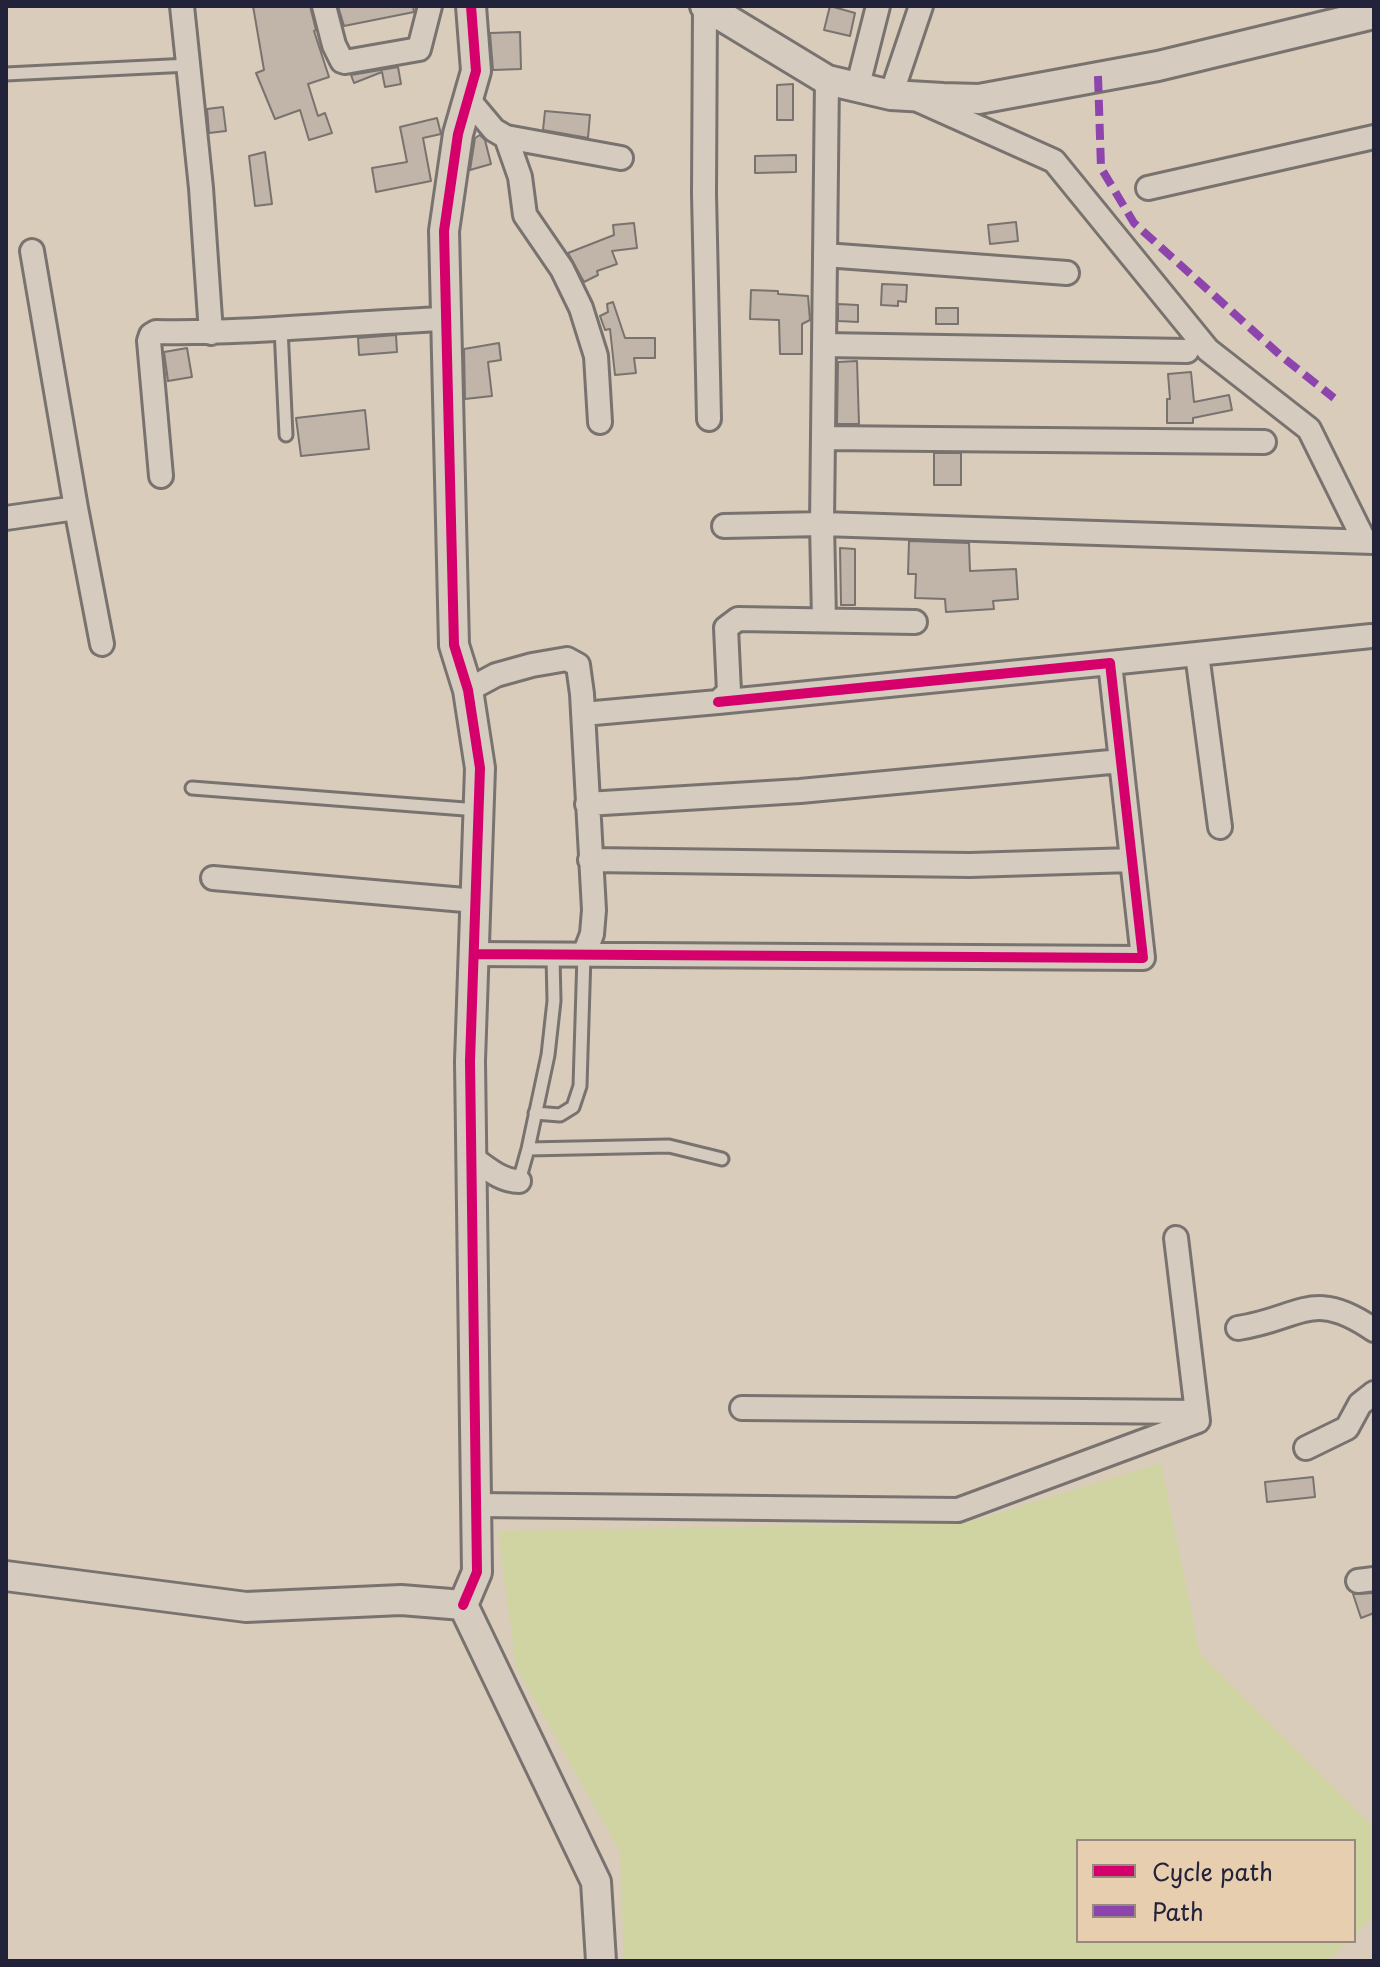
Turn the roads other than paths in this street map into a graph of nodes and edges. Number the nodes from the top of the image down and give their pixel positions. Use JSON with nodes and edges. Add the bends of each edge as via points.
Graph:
{"nodes":[{"id":1,"x":182,"y":6,"type":"edge"},
{"id":2,"x":324,"y":6,"type":"edge"},
{"id":3,"x":430,"y":6,"type":"edge"},
{"id":4,"x":471,"y":6,"type":"edge"},
{"id":5,"x":705,"y":6,"type":"edge"},
{"id":6,"x":878,"y":6,"type":"edge"},
{"id":7,"x":921,"y":6,"type":"edge"},
{"id":8,"x":1374,"y":14,"type":"edge"},
{"id":9,"x":190,"y":64,"type":"junction"},
{"id":10,"x":6,"y":74,"type":"edge"},
{"id":11,"x":827,"y":80,"type":"junction"},
{"id":12,"x":857,"y":89,"type":"junction"},
{"id":13,"x":900,"y":96,"type":"junction"},
{"id":14,"x":468,"y":99,"type":"junction"},
{"id":15,"x":506,"y":137,"type":"junction"},
{"id":16,"x":1374,"y":137,"type":"edge"},
{"id":17,"x":621,"y":158,"type":"dead end"},
{"id":18,"x":1148,"y":188,"type":"dead end"},
{"id":19,"x":32,"y":251,"type":"dead end"},
{"id":20,"x":825,"y":255,"type":"junction"},
{"id":21,"x":1067,"y":273,"type":"dead end"},
{"id":22,"x":448,"y":319,"type":"junction"},
{"id":23,"x":281,"y":328,"type":"junction"},
{"id":24,"x":211,"y":333,"type":"junction"},
{"id":25,"x":824,"y":345,"type":"junction"},
{"id":26,"x":1187,"y":351,"type":"dead end"},
{"id":27,"x":709,"y":419,"type":"dead end"},
{"id":28,"x":600,"y":422,"type":"dead end"},
{"id":29,"x":286,"y":435,"type":"dead end"},
{"id":30,"x":823,"y":438,"type":"junction"},
{"id":31,"x":1264,"y":442,"type":"dead end"},
{"id":32,"x":161,"y":476,"type":"dead end"},
{"id":33,"x":76,"y":508,"type":"junction"},
{"id":34,"x":6,"y":518,"type":"edge"},
{"id":35,"x":822,"y":524,"type":"junction"},
{"id":36,"x":724,"y":526,"type":"dead end"},
{"id":37,"x":1369,"y":541,"type":"edge"},
{"id":38,"x":824,"y":619,"type":"junction"},
{"id":39,"x":915,"y":622,"type":"dead end"},
{"id":40,"x":1371,"y":636,"type":"dead end"},
{"id":41,"x":102,"y":644,"type":"dead end"},
{"id":42,"x":1197,"y":654,"type":"junction"},
{"id":43,"x":1110,"y":663,"type":"junction"},
{"id":44,"x":468,"y":690,"type":"junction"},
{"id":45,"x":718,"y":702,"type":"junction"},
{"id":46,"x":583,"y":714,"type":"junction"},
{"id":47,"x":1121,"y":761,"type":"junction"},
{"id":48,"x":192,"y":788,"type":"dead end"},
{"id":49,"x":587,"y":804,"type":"junction"},
{"id":50,"x":479,"y":810,"type":"junction"},
{"id":51,"x":1220,"y":827,"type":"dead end"},
{"id":52,"x":590,"y":860,"type":"junction"},
{"id":53,"x":1132,"y":860,"type":"junction"},
{"id":54,"x":213,"y":878,"type":"dead end"},
{"id":55,"x":476,"y":901,"type":"junction"},
{"id":56,"x":474,"y":954,"type":"junction"},
{"id":57,"x":553,"y":955,"type":"junction"},
{"id":58,"x":584,"y":955,"type":"junction"},
{"id":59,"x":535,"y":1113,"type":"junction"},
{"id":60,"x":528,"y":1149,"type":"junction"},
{"id":61,"x":471,"y":1157,"type":"junction"},
{"id":62,"x":722,"y":1159,"type":"dead end"},
{"id":63,"x":519,"y":1181,"type":"joint"},
{"id":64,"x":1176,"y":1238,"type":"dead end"},
{"id":65,"x":1238,"y":1328,"type":"dead end"},
{"id":66,"x":1374,"y":1330,"type":"edge"},
{"id":67,"x":1374,"y":1393,"type":"edge"},
{"id":68,"x":742,"y":1408,"type":"dead end"},
{"id":69,"x":1197,"y":1412,"type":"junction"},
{"id":70,"x":1306,"y":1448,"type":"dead end"},
{"id":71,"x":476,"y":1505,"type":"junction"},
{"id":72,"x":6,"y":1576,"type":"edge"},
{"id":73,"x":463,"y":1605,"type":"junction"},
{"id":74,"x":601,"y":1961,"type":"edge"}],
"edges":[{"from":1,"to":9,"type":"street"},
{"from":2,"to":3,"type":"street","via":[[334,45],[345,62],[419,49]]},
{"from":4,"to":14,"type":"street","via":[[476,71]]},
{"from":5,"to":11,"type":"street"},
{"from":5,"to":27,"type":"street"},
{"from":6,"to":12,"type":"street"},
{"from":7,"to":13,"type":"street"},
{"from":8,"to":13,"type":"street","via":[[1158,66],[979,99]]},
{"from":9,"to":10,"type":"lane"},
{"from":9,"to":24,"type":"street"},
{"from":11,"to":12,"type":"street"},
{"from":11,"to":20,"type":"street"},
{"from":12,"to":13,"type":"street"},
{"from":13,"to":37,"type":"street","via":[[1054,161],[1208,350],[1309,429]]},
{"from":14,"to":15,"type":"street"},
{"from":14,"to":22,"type":"street","via":[[444,231]]},
{"from":15,"to":17,"type":"street"},
{"from":15,"to":28,"type":"street","via":[[520,177],[525,215],[581,308],[596,356]]},
{"from":16,"to":18,"type":"street"},
{"from":19,"to":33,"type":"street"},
{"from":20,"to":21,"type":"street"},
{"from":20,"to":25,"type":"street"},
{"from":22,"to":23,"type":"street"},
{"from":22,"to":44,"type":"street","via":[[454,645]]},
{"from":23,"to":24,"type":"street"},
{"from":23,"to":29,"type":"lane"},
{"from":24,"to":32,"type":"street","via":[[156,332],[149,341]]},
{"from":25,"to":26,"type":"street"},
{"from":25,"to":30,"type":"street"},
{"from":30,"to":31,"type":"street"},
{"from":30,"to":35,"type":"street"},
{"from":33,"to":34,"type":"street"},
{"from":33,"to":41,"type":"street"},
{"from":35,"to":36,"type":"street"},
{"from":35,"to":37,"type":"street"},
{"from":35,"to":38,"type":"street"},
{"from":38,"to":39,"type":"street"},
{"from":38,"to":45,"type":"street","via":[[738,619],[729,625],[729,692]]},
{"from":40,"to":42,"type":"street"},
{"from":42,"to":43,"type":"street"},
{"from":42,"to":51,"type":"street"},
{"from":43,"to":45,"type":"street"},
{"from":43,"to":47,"type":"street"},
{"from":44,"to":46,"type":"street","via":[[496,675],[567,659],[578,665]]},
{"from":44,"to":50,"type":"street","via":[[480,768]]},
{"from":45,"to":46,"type":"street"},
{"from":46,"to":49,"type":"street"},
{"from":47,"to":49,"type":"street","via":[[800,791]]},
{"from":47,"to":53,"type":"street"},
{"from":48,"to":50,"type":"lane"},
{"from":49,"to":52,"type":"street"},
{"from":50,"to":55,"type":"street"},
{"from":52,"to":53,"type":"street","via":[[970,865]]},
{"from":52,"to":58,"type":"street","via":[[594,910]]},
{"from":53,"to":58,"type":"street","via":[[1143,958]]},
{"from":54,"to":55,"type":"street"},
{"from":55,"to":56,"type":"street"},
{"from":56,"to":57,"type":"street"},
{"from":56,"to":61,"type":"street"},
{"from":57,"to":58,"type":"street"},
{"from":57,"to":59,"type":"lane","via":[[553,1015]]},
{"from":58,"to":59,"type":"lane","via":[[580,1086],[573,1107],[560,1115]]},
{"from":59,"to":60,"type":"lane"},
{"from":60,"to":62,"type":"lane","via":[[669,1146]]},
{"from":60,"to":63,"type":"lane"},
{"from":61,"to":63,"type":"street","via":[[497,1175]]},
{"from":61,"to":71,"type":"street"},
{"from":64,"to":69,"type":"street"},
{"from":65,"to":66,"type":"street","via":[[1327,1306]]},
{"from":67,"to":70,"type":"street","via":[[1360,1404],[1347,1428]]},
{"from":68,"to":69,"type":"street"},
{"from":69,"to":71,"type":"street","via":[[1198,1421],[958,1510]]},
{"from":71,"to":73,"type":"street","via":[[477,1572]]},
{"from":72,"to":73,"type":"street","via":[[246,1607],[401,1600]]},
{"from":73,"to":74,"type":"street","via":[[596,1882]]}]}
